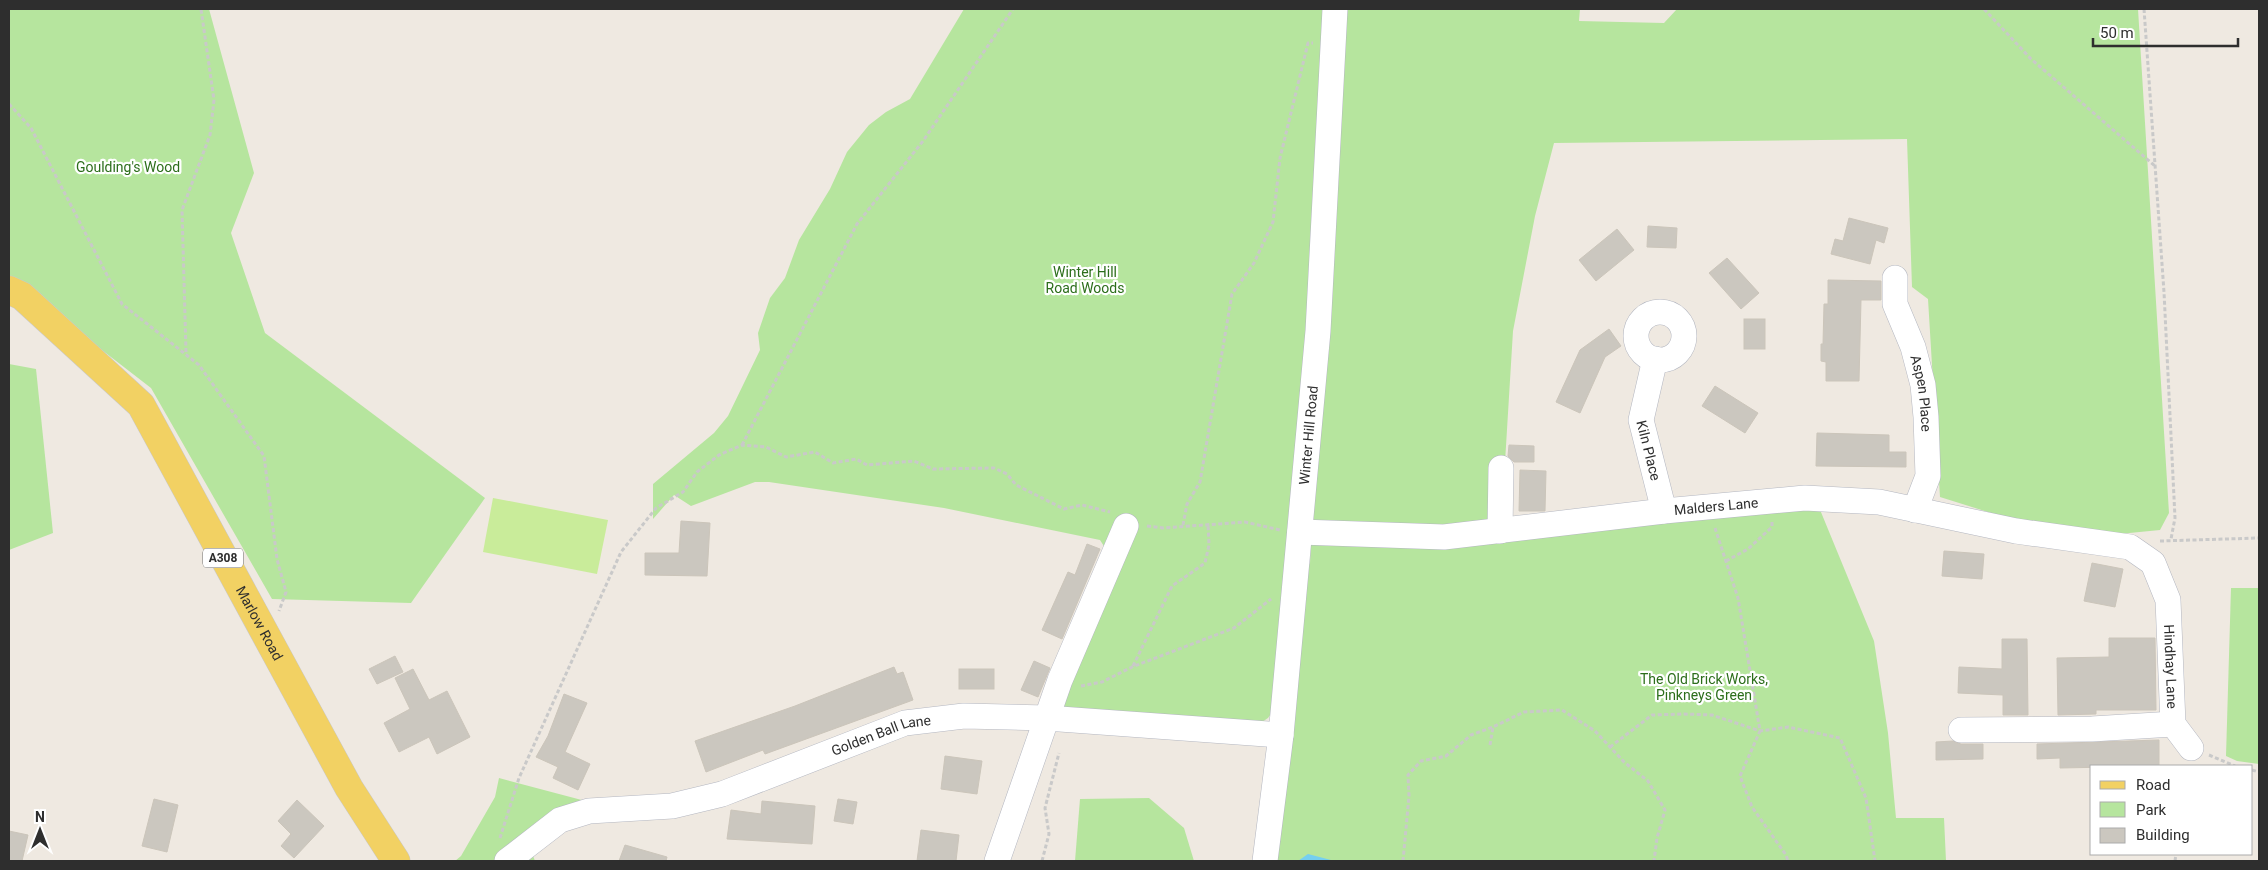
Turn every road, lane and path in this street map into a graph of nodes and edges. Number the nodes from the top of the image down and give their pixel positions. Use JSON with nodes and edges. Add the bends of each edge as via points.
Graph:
{"nodes":[{"id":1,"x":201,"y":9,"type":"edge"},
{"id":2,"x":1012,"y":9,"type":"edge"},
{"id":3,"x":1335,"y":9,"type":"edge"},
{"id":4,"x":1984,"y":9,"type":"edge"},
{"id":5,"x":2144,"y":9,"type":"edge"},
{"id":6,"x":1333,"y":44,"type":"junction"},
{"id":7,"x":9,"y":104,"type":"edge"},
{"id":8,"x":2156,"y":166,"type":"junction"},
{"id":9,"x":1895,"y":278,"type":"dead end"},
{"id":10,"x":9,"y":290,"type":"edge"},
{"id":11,"x":186,"y":353,"type":"junction"},
{"id":12,"x":1655,"y":359,"type":"dead end"},
{"id":13,"x":742,"y":445,"type":"junction"},
{"id":14,"x":1501,"y":468,"type":"dead end"},
{"id":15,"x":1774,"y":501,"type":"junction"},
{"id":16,"x":1709,"y":507,"type":"junction"},
{"id":17,"x":1915,"y":510,"type":"junction"},
{"id":18,"x":1664,"y":512,"type":"junction"},
{"id":19,"x":1208,"y":524,"type":"junction"},
{"id":20,"x":1183,"y":525,"type":"junction"},
{"id":21,"x":1126,"y":526,"type":"junction"},
{"id":22,"x":1500,"y":532,"type":"junction"},
{"id":23,"x":1300,"y":534,"type":"junction"},
{"id":24,"x":2259,"y":538,"type":"edge"},
{"id":25,"x":2130,"y":547,"type":"joint"},
{"id":26,"x":1726,"y":561,"type":"junction"},
{"id":27,"x":1295,"y":593,"type":"junction"},
{"id":28,"x":268,"y":642,"type":"junction"},
{"id":29,"x":1132,"y":667,"type":"junction"},
{"id":30,"x":1060,"y":680,"type":"junction"},
{"id":31,"x":1055,"y":719,"type":"junction"},
{"id":32,"x":2173,"y":724,"type":"junction"},
{"id":33,"x":1493,"y":727,"type":"junction"},
{"id":34,"x":1961,"y":730,"type":"dead end"},
{"id":35,"x":1760,"y":731,"type":"junction"},
{"id":36,"x":1281,"y":735,"type":"junction"},
{"id":37,"x":1490,"y":745,"type":"dead end"},
{"id":38,"x":1610,"y":747,"type":"junction"},
{"id":39,"x":2191,"y":748,"type":"joint"},
{"id":40,"x":2233,"y":765,"type":"edge"},
{"id":41,"x":503,"y":852,"type":"edge"},
{"id":42,"x":396,"y":861,"type":"edge"},
{"id":43,"x":997,"y":861,"type":"edge"},
{"id":44,"x":1042,"y":861,"type":"edge"},
{"id":45,"x":1265,"y":861,"type":"edge"},
{"id":46,"x":1403,"y":861,"type":"edge"},
{"id":47,"x":1654,"y":861,"type":"edge"},
{"id":48,"x":1788,"y":861,"type":"edge"},
{"id":49,"x":1875,"y":861,"type":"edge"}],
"edges":[{"from":1,"to":11,"type":"path","via":[[214,100],[210,135],[182,210]]},
{"from":2,"to":13,"type":"path","via":[[923,142],[857,224]]},
{"from":3,"to":6,"type":"street","name":"Winter Hill Road"},
{"from":4,"to":8,"type":"path","via":[[2031,59]]},
{"from":5,"to":8,"type":"path"},
{"from":6,"to":20,"type":"path","via":[[1308,43],[1280,158],[1273,222],[1254,262],[1232,294],[1200,482],[1187,504]]},
{"from":6,"to":23,"type":"street","name":"Winter Hill Road","via":[[1318,331]]},
{"from":7,"to":11,"type":"path","via":[[31,128],[122,304]]},
{"from":8,"to":24,"type":"path","via":[[2175,518],[2171,539]]},
{"from":9,"to":17,"type":"street","name":"Aspen Place","via":[[1895,304],[1913,347],[1923,385],[1926,416],[1928,476]]},
{"from":10,"to":28,"type":"main road","name":"Marlow Road","number":"A308","via":[[22,296],[141,405]]},
{"from":11,"to":28,"type":"path","via":[[199,365],[264,456],[277,559],[286,592]]},
{"from":12,"to":18,"type":"street","name":"Kiln Place","via":[[1641,420]]},
{"from":13,"to":21,"type":"path","via":[[766,446],[786,457],[815,452],[833,463],[856,458],[867,465],[914,461],[933,470],[994,468],[1007,474],[1016,485],[1064,509],[1082,505],[1119,513],[1121,524]]},
{"from":13,"to":41,"type":"path","via":[[719,455],[697,472],[683,492],[656,508],[621,552],[519,778]]},
{"from":14,"to":22,"type":"street"},
{"from":15,"to":16,"type":"street","name":"Malders Lane"},
{"from":15,"to":17,"type":"street","name":"Malders Lane","via":[[1805,498],[1879,502]]},
{"from":15,"to":26,"type":"path","via":[[1772,527],[1748,549]]},
{"from":16,"to":18,"type":"street","name":"Malders Lane"},
{"from":16,"to":26,"type":"path"},
{"from":17,"to":25,"type":"street","name":"Malders Lane","via":[[2016,531]]},
{"from":18,"to":22,"type":"street","name":"Malders Lane"},
{"from":19,"to":20,"type":"path"},
{"from":19,"to":23,"type":"path","via":[[1245,522]]},
{"from":19,"to":29,"type":"path","via":[[1209,545],[1205,563],[1172,586]]},
{"from":20,"to":21,"type":"path","via":[[1164,528]]},
{"from":21,"to":30,"type":"street"},
{"from":22,"to":23,"type":"street","name":"Malders Lane","via":[[1444,537]]},
{"from":23,"to":27,"type":"street","name":"Winter Hill Road"},
{"from":25,"to":32,"type":"street","name":"Hindhay Lane","via":[[2153,563],[2168,600]]},
{"from":26,"to":35,"type":"path","via":[[1738,598]]},
{"from":27,"to":29,"type":"path","via":[[1277,594],[1234,628]]},
{"from":27,"to":36,"type":"street","name":"Winter Hill Road"},
{"from":28,"to":42,"type":"main road","name":"Marlow Road","number":"A308","via":[[349,788]]},
{"from":29,"to":30,"type":"path","via":[[1102,682],[1072,688]]},
{"from":30,"to":31,"type":"street"},
{"from":31,"to":36,"type":"street","name":"Golden Ball Lane"},
{"from":31,"to":41,"type":"street","name":"Golden Ball Lane","via":[[964,716],[905,723],[722,794],[672,806],[589,811],[560,820]]},
{"from":31,"to":43,"type":"street"},
{"from":31,"to":44,"type":"path","via":[[1058,759],[1045,808],[1049,834]]},
{"from":32,"to":34,"type":"street","via":[[2092,729]]},
{"from":32,"to":39,"type":"street","name":"Hindhay Lane"},
{"from":33,"to":37,"type":"path"},
{"from":33,"to":38,"type":"path","via":[[1524,712],[1562,710],[1595,731]]},
{"from":33,"to":46,"type":"path","via":[[1471,736],[1446,756],[1421,761],[1408,775]]},
{"from":35,"to":38,"type":"path","via":[[1712,716],[1652,716]]},
{"from":35,"to":48,"type":"path","via":[[1740,776],[1752,807]]},
{"from":35,"to":49,"type":"path","via":[[1788,727],[1840,738],[1866,798]]},
{"from":36,"to":45,"type":"street","name":"Winter Hill Road"},
{"from":38,"to":47,"type":"path","via":[[1648,781],[1665,810]]},
{"from":39,"to":40,"type":"path"}]}
